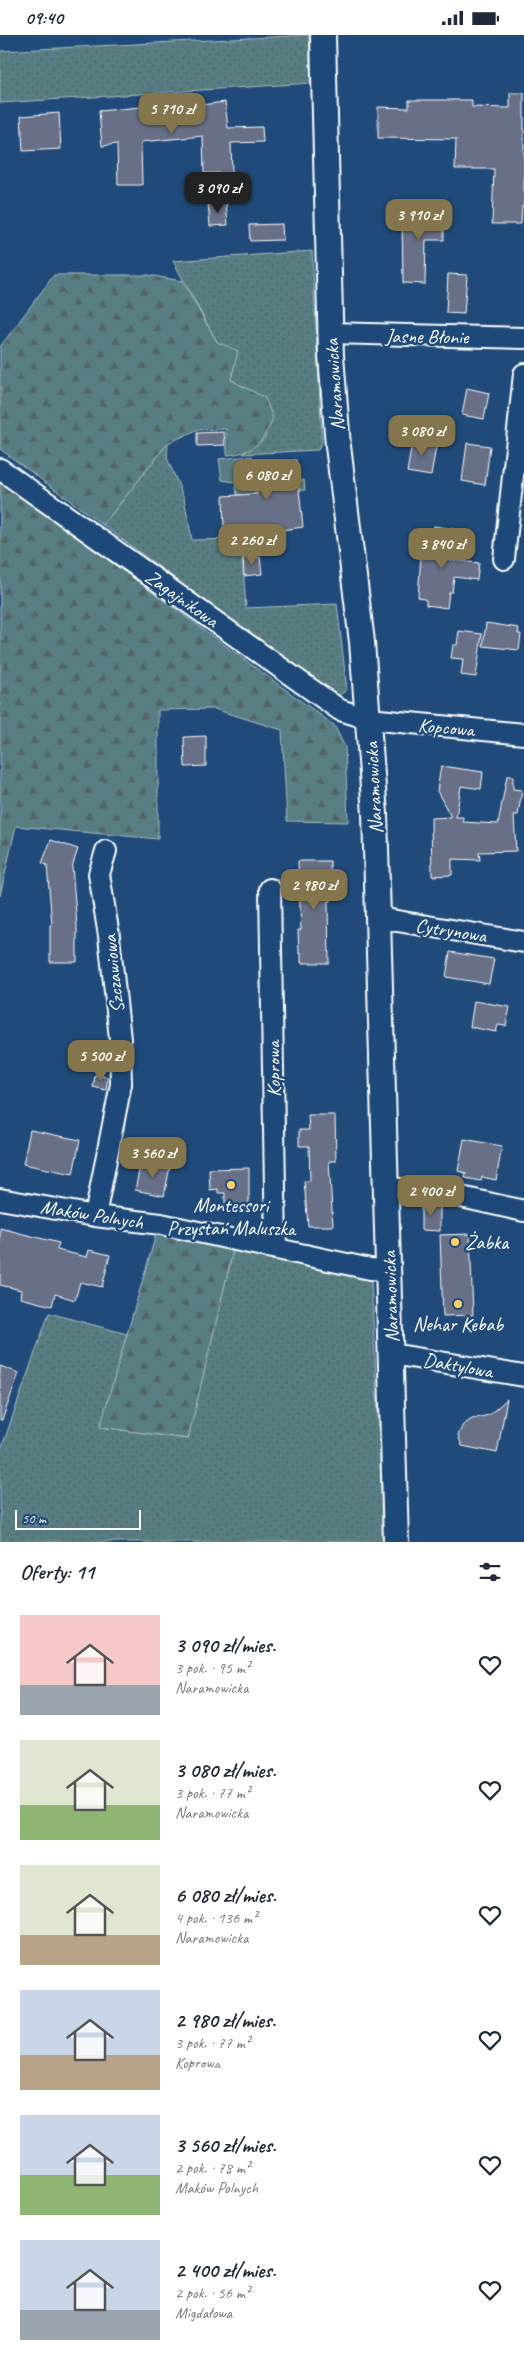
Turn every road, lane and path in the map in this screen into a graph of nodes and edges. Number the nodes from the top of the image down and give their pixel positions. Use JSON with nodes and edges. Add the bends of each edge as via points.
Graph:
{"nodes":[{"id":1,"x":323,"y":35,"type":"edge"},
{"id":2,"x":330,"y":333,"type":"junction"},
{"id":3,"x":524,"y":339,"type":"edge"},
{"id":4,"x":524,"y":374,"type":"edge"},
{"id":5,"x":0,"y":469,"type":"edge"},
{"id":6,"x":504,"y":559,"type":"dead end"},
{"id":7,"x":369,"y":719,"type":"junction"},
{"id":8,"x":524,"y":734,"type":"edge"},
{"id":9,"x":106,"y":851,"type":"dead end"},
{"id":10,"x":270,"y":889,"type":"dead end"},
{"id":11,"x":379,"y":918,"type":"junction"},
{"id":12,"x":524,"y":942,"type":"edge"},
{"id":13,"x":387,"y":1188,"type":"junction"},
{"id":14,"x":0,"y":1199,"type":"edge"},
{"id":15,"x":524,"y":1211,"type":"edge"},
{"id":16,"x":95,"y":1216,"type":"junction"},
{"id":17,"x":276,"y":1249,"type":"junction"},
{"id":18,"x":389,"y":1270,"type":"junction"},
{"id":19,"x":391,"y":1356,"type":"junction"},
{"id":20,"x":524,"y":1376,"type":"edge"},
{"id":21,"x":396,"y":1542,"type":"edge"}],
"edges":[{"from":1,"to":2,"type":"street","name":"Naramowicka"},
{"from":2,"to":3,"type":"street","name":"Jasne Błonie"},
{"from":2,"to":7,"type":"street","name":"Naramowicka","via":[[338,446]]},
{"from":4,"to":6,"type":"street"},
{"from":5,"to":7,"type":"street","name":"Zagajnikowa","via":[[340,710]]},
{"from":7,"to":8,"type":"street","name":"Kopcowa"},
{"from":7,"to":11,"type":"street","name":"Naramowicka"},
{"from":9,"to":16,"type":"street","name":"Szczawiowa","via":[[99,874],[110,936],[121,1084]]},
{"from":10,"to":17,"type":"street","name":"Koprowa"},
{"from":11,"to":12,"type":"street","name":"Cytrynowa"},
{"from":11,"to":13,"type":"street","name":"Naramowicka"},
{"from":13,"to":15,"type":"street","via":[[439,1192]]},
{"from":13,"to":18,"type":"street","name":"Naramowicka"},
{"from":14,"to":16,"type":"street","name":"Maków Polnych"},
{"from":16,"to":17,"type":"street","name":"Maków Polnych","via":[[161,1224]]},
{"from":17,"to":18,"type":"street","name":"Maków Polnych"},
{"from":18,"to":19,"type":"street","name":"Naramowicka"},
{"from":19,"to":20,"type":"street","name":"Daktylowa"},
{"from":19,"to":21,"type":"street","name":"Naramowicka"}]}
